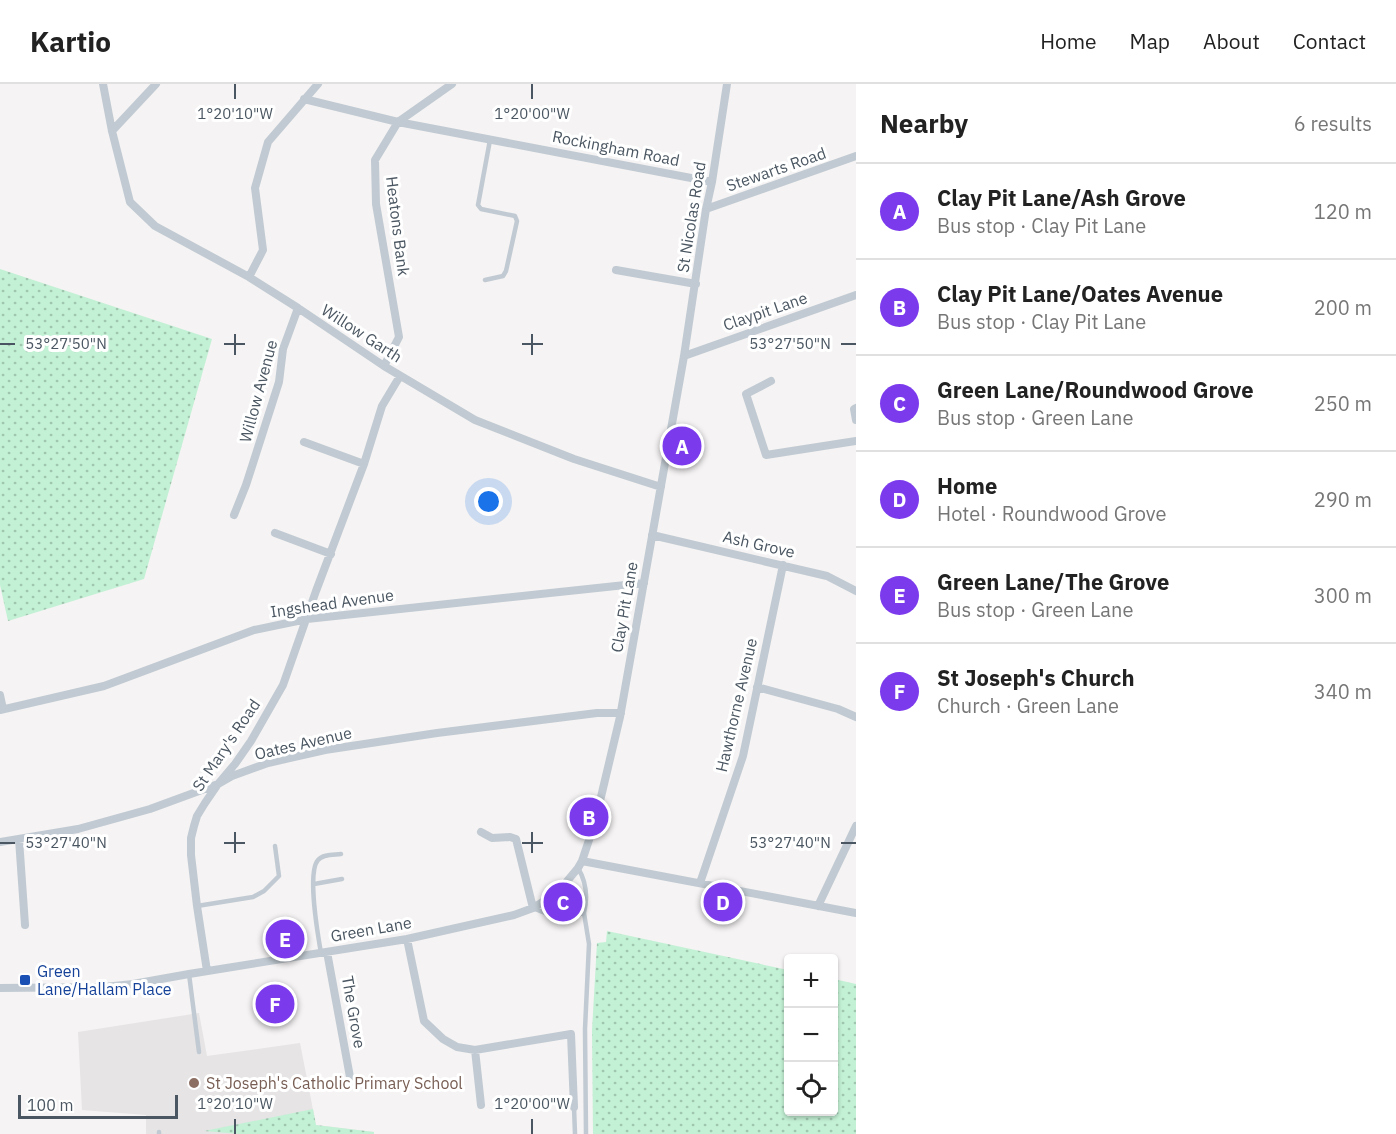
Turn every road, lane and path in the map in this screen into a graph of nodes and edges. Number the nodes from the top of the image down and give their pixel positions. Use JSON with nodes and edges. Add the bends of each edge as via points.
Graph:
{"nodes":[{"id":1,"x":103,"y":84,"type":"edge"},
{"id":2,"x":156,"y":84,"type":"edge"},
{"id":3,"x":318,"y":84,"type":"edge"},
{"id":4,"x":452,"y":84,"type":"edge"},
{"id":5,"x":728,"y":84,"type":"edge"},
{"id":6,"x":304,"y":99,"type":"junction"},
{"id":7,"x":398,"y":122,"type":"junction"},
{"id":8,"x":112,"y":131,"type":"junction"},
{"id":9,"x":490,"y":140,"type":"junction"},
{"id":10,"x":856,"y":156,"type":"edge"},
{"id":11,"x":712,"y":182,"type":"junction"},
{"id":12,"x":706,"y":209,"type":"junction"},
{"id":13,"x":616,"y":270,"type":"dead end"},
{"id":14,"x":249,"y":278,"type":"junction"},
{"id":15,"x":485,"y":280,"type":"dead end"},
{"id":16,"x":696,"y":284,"type":"junction"},
{"id":17,"x":856,"y":295,"type":"edge"},
{"id":18,"x":298,"y":308,"type":"junction"},
{"id":19,"x":684,"y":356,"type":"junction"},
{"id":20,"x":384,"y":366,"type":"junction"},
{"id":21,"x":400,"y":376,"type":"junction"},
{"id":22,"x":771,"y":381,"type":"dead end"},
{"id":23,"x":855,"y":408,"type":"edge"},
{"id":24,"x":856,"y":420,"type":"edge"},
{"id":25,"x":856,"y":441,"type":"edge"},
{"id":26,"x":304,"y":442,"type":"dead end"},
{"id":27,"x":364,"y":464,"type":"junction"},
{"id":28,"x":661,"y":487,"type":"junction"},
{"id":29,"x":234,"y":515,"type":"dead end"},
{"id":30,"x":275,"y":533,"type":"dead end"},
{"id":31,"x":652,"y":536,"type":"junction"},
{"id":32,"x":331,"y":554,"type":"junction"},
{"id":33,"x":783,"y":565,"type":"junction"},
{"id":34,"x":644,"y":583,"type":"junction"},
{"id":35,"x":856,"y":591,"type":"edge"},
{"id":36,"x":307,"y":619,"type":"junction"},
{"id":37,"x":757,"y":687,"type":"junction"},
{"id":38,"x":0,"y":694,"type":"edge"},
{"id":39,"x":1,"y":710,"type":"edge"},
{"id":40,"x":621,"y":713,"type":"junction"},
{"id":41,"x":856,"y":717,"type":"edge"},
{"id":42,"x":218,"y":784,"type":"junction"},
{"id":43,"x":856,"y":826,"type":"edge"},
{"id":44,"x":480,"y":832,"type":"dead end"},
{"id":45,"x":19,"y":839,"type":"junction"},
{"id":46,"x":0,"y":842,"type":"edge"},
{"id":47,"x":275,"y":846,"type":"dead end"},
{"id":48,"x":341,"y":854,"type":"dead end"},
{"id":49,"x":580,"y":865,"type":"junction"},
{"id":50,"x":342,"y":879,"type":"dead end"},
{"id":51,"x":314,"y":884,"type":"junction"},
{"id":52,"x":700,"y":884,"type":"junction"},
{"id":53,"x":196,"y":906,"type":"junction"},
{"id":54,"x":818,"y":906,"type":"junction"},
{"id":55,"x":533,"y":908,"type":"junction"},
{"id":56,"x":584,"y":913,"type":"junction"},
{"id":57,"x":856,"y":913,"type":"edge"},
{"id":58,"x":25,"y":924,"type":"dead end"},
{"id":59,"x":407,"y":939,"type":"junction"},
{"id":60,"x":324,"y":952,"type":"junction"},
{"id":61,"x":207,"y":971,"type":"junction"},
{"id":62,"x":189,"y":974,"type":"junction"},
{"id":63,"x":0,"y":988,"type":"edge"},
{"id":64,"x":476,"y":1050,"type":"junction"},
{"id":65,"x":199,"y":1052,"type":"dead end"},
{"id":66,"x":350,"y":1077,"type":"dead end"},
{"id":67,"x":480,"y":1105,"type":"dead end"},
{"id":68,"x":574,"y":1107,"type":"joint"},
{"id":69,"x":575,"y":1134,"type":"edge"},
{"id":70,"x":586,"y":1134,"type":"edge"}],
"edges":[{"from":1,"to":8,"type":"street","name":"Willow Garth"},
{"from":2,"to":8,"type":"street"},
{"from":3,"to":6,"type":"street"},
{"from":4,"to":7,"type":"street","name":"Heatons Bank"},
{"from":5,"to":11,"type":"street","name":"St Nicolas Road"},
{"from":6,"to":7,"type":"street","name":"Rockingham Road"},
{"from":6,"to":14,"type":"street","via":[[267,142],[255,188],[263,250]]},
{"from":7,"to":9,"type":"street","name":"Rockingham Road"},
{"from":7,"to":20,"type":"street","name":"Heatons Bank","via":[[375,160],[376,204],[399,337]]},
{"from":8,"to":14,"type":"street","name":"Willow Garth","via":[[130,202],[155,226]]},
{"from":9,"to":11,"type":"street","name":"Rockingham Road"},
{"from":9,"to":15,"type":"lane","via":[[478,205],[515,216],[517,221],[506,271],[503,276]]},
{"from":10,"to":12,"type":"street","name":"Stewarts Road"},
{"from":11,"to":12,"type":"street","name":"St Nicolas Road"},
{"from":12,"to":16,"type":"street","name":"St Nicolas Road"},
{"from":13,"to":16,"type":"street"},
{"from":14,"to":18,"type":"street","name":"Willow Garth"},
{"from":16,"to":19,"type":"street","name":"St Nicolas Road"},
{"from":17,"to":19,"type":"street","name":"Claypit Lane"},
{"from":18,"to":20,"type":"street","name":"Willow Garth"},
{"from":18,"to":29,"type":"street","name":"Willow Avenue","via":[[283,349],[279,382]]},
{"from":19,"to":28,"type":"street","name":"Clay Pit Lane"},
{"from":20,"to":21,"type":"street","name":"Willow Garth"},
{"from":21,"to":27,"type":"street","name":"St Mary's Road","via":[[382,406]]},
{"from":21,"to":28,"type":"street","name":"Willow Garth","via":[[475,420],[574,459]]},
{"from":22,"to":25,"type":"street","via":[[746,394],[766,454]]},
{"from":23,"to":24,"type":"street"},
{"from":26,"to":27,"type":"street"},
{"from":27,"to":32,"type":"street","name":"St Mary's Road"},
{"from":28,"to":31,"type":"street","name":"Clay Pit Lane"},
{"from":30,"to":32,"type":"street"},
{"from":31,"to":33,"type":"street","name":"Ash Grove"},
{"from":31,"to":34,"type":"street","name":"Clay Pit Lane"},
{"from":32,"to":36,"type":"street","name":"St Mary's Road"},
{"from":33,"to":35,"type":"street","name":"Ash Grove","via":[[826,576]]},
{"from":33,"to":37,"type":"street","name":"Hawthorne Avenue"},
{"from":34,"to":36,"type":"street","name":"Ingshead Avenue"},
{"from":34,"to":40,"type":"street","name":"Clay Pit Lane"},
{"from":36,"to":39,"type":"street","name":"Ingshead Avenue","via":[[254,630],[104,686]]},
{"from":36,"to":42,"type":"street","name":"St Mary's Road","via":[[283,685],[251,741]]},
{"from":37,"to":41,"type":"street"},
{"from":37,"to":52,"type":"street","name":"Hawthorne Avenue","via":[[742,756]]},
{"from":38,"to":39,"type":"street"},
{"from":40,"to":42,"type":"street","name":"Oates Avenue","via":[[437,733],[326,750],[268,763]]},
{"from":40,"to":49,"type":"street","name":"Clay Pit Lane","via":[[595,822]]},
{"from":42,"to":45,"type":"street","name":"Oates Avenue","via":[[150,810]]},
{"from":42,"to":53,"type":"street","name":"St Mary's Road","via":[[197,816],[191,838]]},
{"from":43,"to":54,"type":"street"},
{"from":44,"to":55,"type":"street","via":[[492,838],[516,839]]},
{"from":45,"to":46,"type":"street","name":"Oates Avenue"},
{"from":45,"to":58,"type":"street"},
{"from":47,"to":53,"type":"lane","via":[[279,876],[264,891],[253,897]]},
{"from":48,"to":51,"type":"lane","via":[[318,860]]},
{"from":49,"to":52,"type":"street"},
{"from":49,"to":55,"type":"street","name":"Green Lane","via":[[558,892]]},
{"from":49,"to":56,"type":"lane","via":[[586,886]]},
{"from":50,"to":51,"type":"lane"},
{"from":51,"to":60,"type":"lane"},
{"from":52,"to":54,"type":"street"},
{"from":53,"to":61,"type":"street","name":"St Mary's Road"},
{"from":54,"to":57,"type":"street"},
{"from":55,"to":56,"type":"lane","via":[[552,916]]},
{"from":55,"to":59,"type":"street","name":"Green Lane"},
{"from":56,"to":70,"type":"lane","via":[[589,944]]},
{"from":59,"to":60,"type":"street","name":"Green Lane"},
{"from":59,"to":64,"type":"street","via":[[424,1021],[457,1047]]},
{"from":60,"to":61,"type":"street","name":"Green Lane"},
{"from":60,"to":66,"type":"street","name":"The Grove"},
{"from":61,"to":62,"type":"street","name":"Green Lane"},
{"from":62,"to":63,"type":"street","name":"Green Lane","via":[[104,987]]},
{"from":62,"to":65,"type":"lane"},
{"from":64,"to":67,"type":"street"},
{"from":64,"to":68,"type":"street","via":[[571,1034]]},
{"from":68,"to":69,"type":"lane"}]}
